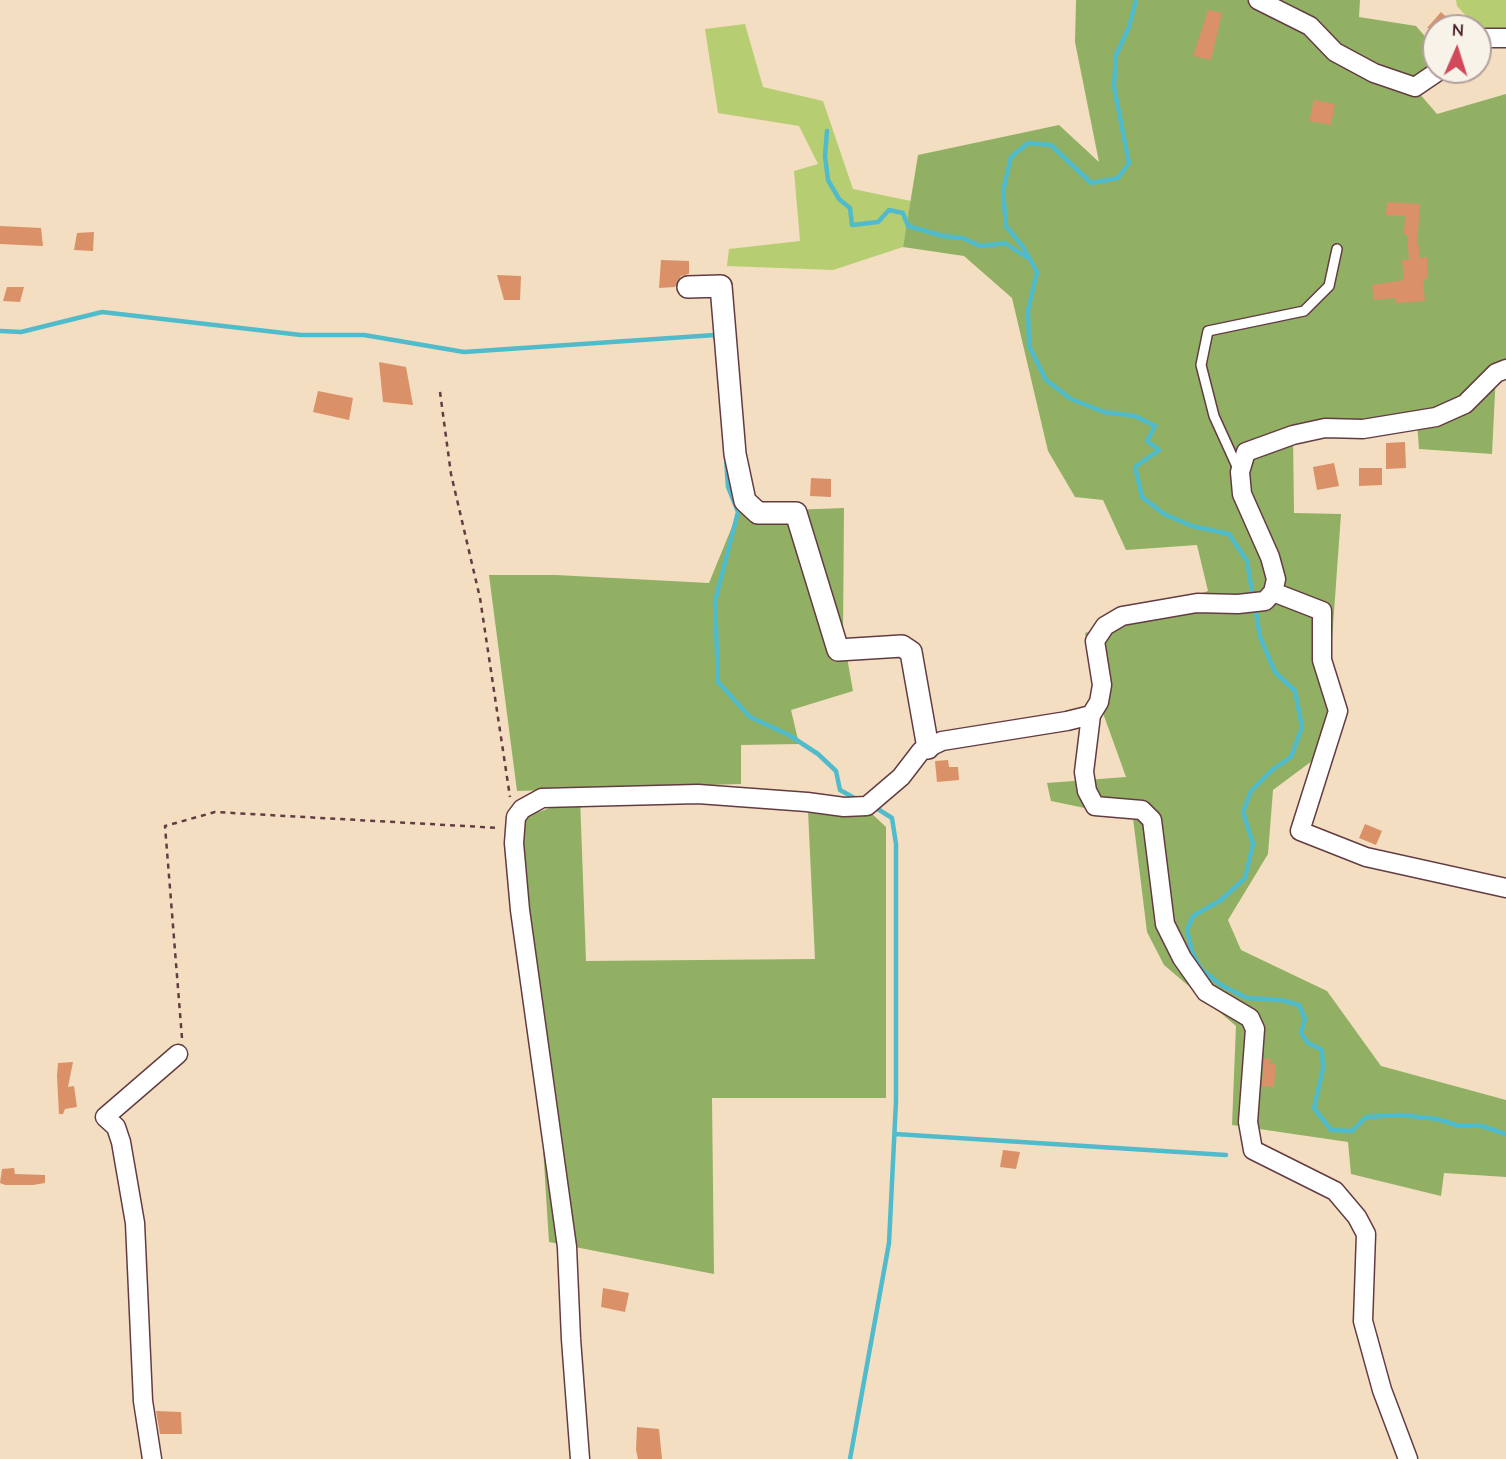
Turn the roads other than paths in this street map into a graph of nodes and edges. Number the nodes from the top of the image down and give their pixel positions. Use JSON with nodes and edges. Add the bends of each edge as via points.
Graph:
{"nodes":[{"id":1,"x":1258,"y":0,"type":"edge"},
{"id":2,"x":1422,"y":82,"type":"edge"},
{"id":3,"x":1337,"y":249,"type":"dead end"},
{"id":4,"x":688,"y":287,"type":"dead end"},
{"id":5,"x":1506,"y":369,"type":"edge"},
{"id":6,"x":1240,"y":472,"type":"junction"},
{"id":7,"x":1273,"y":592,"type":"junction"},
{"id":8,"x":1091,"y":715,"type":"junction"},
{"id":9,"x":928,"y":748,"type":"junction"},
{"id":10,"x":1506,"y":888,"type":"edge"},
{"id":11,"x":178,"y":1054,"type":"road end"},
{"id":12,"x":152,"y":1459,"type":"edge"},
{"id":13,"x":580,"y":1459,"type":"edge"},
{"id":14,"x":1408,"y":1459,"type":"edge"}],
"edges":[{"from":1,"to":2,"type":"street","via":[[1310,26],[1335,52],[1374,73],[1415,87]]},
{"from":3,"to":6,"type":"lane","via":[[1329,286],[1304,311],[1208,331],[1201,365],[1214,416]]},
{"from":4,"to":9,"type":"street","via":[[721,286],[735,454],[745,501],[758,513],[796,513],[838,650],[902,646],[911,652]]},
{"from":5,"to":6,"type":"street","via":[[1465,404],[1436,417],[1293,435],[1246,452]]},
{"from":6,"to":7,"type":"street","via":[[1242,494],[1270,557],[1276,579]]},
{"from":7,"to":8,"type":"street","via":[[1265,601],[1198,603],[1122,616],[1105,626],[1095,640],[1102,685]]},
{"from":7,"to":10,"type":"street","via":[[1322,611],[1322,660],[1338,711],[1300,831],[1366,857]]},
{"from":8,"to":9,"type":"street","via":[[942,741]]},
{"from":8,"to":14,"type":"street","via":[[1084,772],[1087,791],[1095,806],[1142,810],[1152,820],[1165,924],[1206,992],[1250,1018],[1255,1029],[1248,1122],[1253,1150],[1335,1191],[1366,1234],[1363,1321]]},
{"from":9,"to":13,"type":"street","via":[[867,806],[698,793],[542,798],[522,809],[515,823],[520,910],[567,1247]]},
{"from":11,"to":12,"type":"street","via":[[105,1117],[116,1127],[121,1142],[135,1223],[143,1401]]}]}
